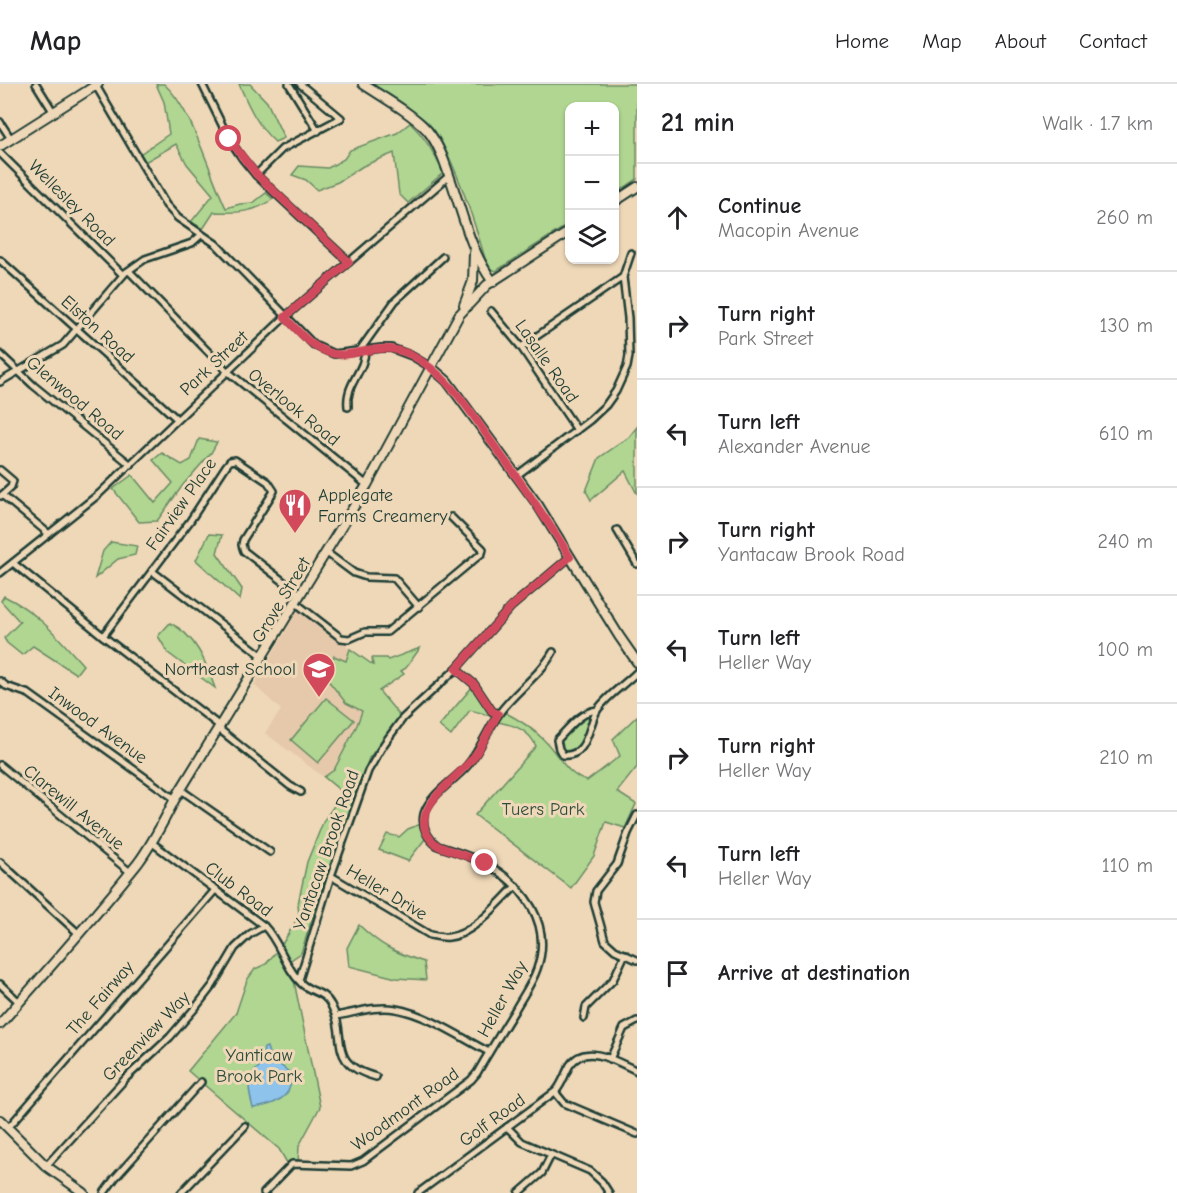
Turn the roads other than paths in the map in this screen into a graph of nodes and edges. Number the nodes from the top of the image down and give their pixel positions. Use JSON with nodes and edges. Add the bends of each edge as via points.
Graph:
{"nodes":[{"id":1,"x":36,"y":84,"type":"edge"},
{"id":2,"x":96,"y":84,"type":"edge"},
{"id":3,"x":202,"y":84,"type":"edge"},
{"id":4,"x":289,"y":84,"type":"edge"},
{"id":5,"x":300,"y":84,"type":"edge"},
{"id":6,"x":363,"y":84,"type":"edge"},
{"id":7,"x":54,"y":113,"type":"junction"},
{"id":8,"x":0,"y":122,"type":"edge"},
{"id":9,"x":318,"y":131,"type":"junction"},
{"id":10,"x":11,"y":139,"type":"junction"},
{"id":11,"x":0,"y":146,"type":"edge"},
{"id":12,"x":0,"y":153,"type":"edge"},
{"id":13,"x":256,"y":174,"type":"junction"},
{"id":14,"x":449,"y":176,"type":"junction"},
{"id":15,"x":637,"y":187,"type":"edge"},
{"id":16,"x":619,"y":199,"type":"edge"},
{"id":17,"x":565,"y":234,"type":"edge"},
{"id":18,"x":201,"y":235,"type":"junction"},
{"id":19,"x":474,"y":249,"type":"junction"},
{"id":20,"x":632,"y":253,"type":"dead end"},
{"id":21,"x":442,"y":257,"type":"dead end"},
{"id":22,"x":0,"y":260,"type":"edge"},
{"id":23,"x":349,"y":262,"type":"junction"},
{"id":24,"x":129,"y":271,"type":"junction"},
{"id":25,"x":123,"y":275,"type":"junction"},
{"id":26,"x":623,"y":277,"type":"junction"},
{"id":27,"x":493,"y":282,"type":"junction"},
{"id":28,"x":491,"y":311,"type":"dead end"},
{"id":29,"x":459,"y":315,"type":"junction"},
{"id":30,"x":285,"y":317,"type":"junction"},
{"id":31,"x":77,"y":330,"type":"junction"},
{"id":32,"x":521,"y":347,"type":"junction"},
{"id":33,"x":362,"y":350,"type":"junction"},
{"id":34,"x":0,"y":354,"type":"edge"},
{"id":35,"x":432,"y":368,"type":"junction"},
{"id":36,"x":18,"y":372,"type":"junction"},
{"id":37,"x":227,"y":372,"type":"junction"},
{"id":38,"x":0,"y":381,"type":"edge"},
{"id":39,"x":348,"y":407,"type":"dead end"},
{"id":40,"x":177,"y":419,"type":"junction"},
{"id":41,"x":577,"y":430,"type":"junction"},
{"id":42,"x":131,"y":465,"type":"junction"},
{"id":43,"x":0,"y":470,"type":"edge"},
{"id":44,"x":516,"y":476,"type":"junction"},
{"id":45,"x":368,"y":485,"type":"junction"},
{"id":46,"x":1,"y":496,"type":"edge"},
{"id":47,"x":451,"y":517,"type":"dead end"},
{"id":48,"x":617,"y":530,"type":"dead end"},
{"id":49,"x":49,"y":534,"type":"junction"},
{"id":50,"x":327,"y":553,"type":"junction"},
{"id":51,"x":570,"y":557,"type":"junction"},
{"id":52,"x":13,"y":563,"type":"junction"},
{"id":53,"x":637,"y":564,"type":"edge"},
{"id":54,"x":152,"y":571,"type":"junction"},
{"id":55,"x":0,"y":573,"type":"edge"},
{"id":56,"x":301,"y":596,"type":"junction"},
{"id":57,"x":296,"y":603,"type":"junction"},
{"id":58,"x":419,"y":607,"type":"junction"},
{"id":59,"x":103,"y":636,"type":"junction"},
{"id":60,"x":553,"y":652,"type":"dead end"},
{"id":61,"x":634,"y":652,"type":"edge"},
{"id":62,"x":264,"y":657,"type":"junction"},
{"id":63,"x":637,"y":662,"type":"edge"},
{"id":64,"x":456,"y":669,"type":"junction"},
{"id":65,"x":637,"y":672,"type":"edge"},
{"id":66,"x":0,"y":681,"type":"edge"},
{"id":67,"x":597,"y":710,"type":"junction"},
{"id":68,"x":498,"y":714,"type":"junction"},
{"id":69,"x":220,"y":728,"type":"junction"},
{"id":70,"x":0,"y":765,"type":"edge"},
{"id":71,"x":181,"y":790,"type":"junction"},
{"id":72,"x":301,"y":792,"type":"dead end"},
{"id":73,"x":175,"y":799,"type":"junction"},
{"id":74,"x":637,"y":815,"type":"edge"},
{"id":75,"x":151,"y":842,"type":"junction"},
{"id":76,"x":270,"y":852,"type":"dead end"},
{"id":77,"x":0,"y":862,"type":"edge"},
{"id":78,"x":130,"y":872,"type":"junction"},
{"id":79,"x":331,"y":876,"type":"junction"},
{"id":80,"x":516,"y":886,"type":"junction"},
{"id":81,"x":216,"y":889,"type":"junction"},
{"id":82,"x":264,"y":926,"type":"junction"},
{"id":83,"x":78,"y":933,"type":"junction"},
{"id":84,"x":625,"y":954,"type":"junction"},
{"id":85,"x":637,"y":960,"type":"edge"},
{"id":86,"x":300,"y":980,"type":"junction"},
{"id":87,"x":0,"y":984,"type":"edge"},
{"id":88,"x":20,"y":1002,"type":"junction"},
{"id":89,"x":336,"y":1016,"type":"junction"},
{"id":90,"x":584,"y":1018,"type":"dead end"},
{"id":91,"x":637,"y":1021,"type":"edge"},
{"id":92,"x":0,"y":1024,"type":"edge"},
{"id":93,"x":489,"y":1052,"type":"junction"},
{"id":94,"x":610,"y":1059,"type":"junction"},
{"id":95,"x":637,"y":1071,"type":"edge"},
{"id":96,"x":376,"y":1077,"type":"dead end"},
{"id":97,"x":201,"y":1082,"type":"dead end"},
{"id":98,"x":555,"y":1092,"type":"junction"},
{"id":99,"x":0,"y":1120,"type":"edge"},
{"id":100,"x":245,"y":1126,"type":"dead end"},
{"id":101,"x":507,"y":1127,"type":"junction"},
{"id":102,"x":8,"y":1128,"type":"junction"},
{"id":103,"x":637,"y":1134,"type":"edge"},
{"id":104,"x":551,"y":1155,"type":"junction"},
{"id":105,"x":46,"y":1166,"type":"junction"},
{"id":106,"x":84,"y":1193,"type":"edge"},
{"id":107,"x":104,"y":1193,"type":"edge"},
{"id":108,"x":181,"y":1193,"type":"edge"},
{"id":109,"x":264,"y":1193,"type":"edge"},
{"id":110,"x":418,"y":1193,"type":"edge"},
{"id":111,"x":519,"y":1193,"type":"edge"},
{"id":112,"x":609,"y":1193,"type":"edge"}],
"edges":[{"from":1,"to":7,"type":"street"},
{"from":2,"to":7,"type":"main road"},
{"from":2,"to":18,"type":"street","via":[[166,205]]},
{"from":3,"to":13,"type":"street","via":[[229,139]]},
{"from":4,"to":9,"type":"street"},
{"from":5,"to":9,"type":"street","via":[[341,118]]},
{"from":6,"to":14,"type":"main road","via":[[426,129]]},
{"from":7,"to":10,"type":"main road"},
{"from":8,"to":10,"type":"street"},
{"from":9,"to":13,"type":"street","via":[[282,149]]},
{"from":10,"to":11,"type":"main road"},
{"from":12,"to":25,"type":"street","name":"Wellesley Road"},
{"from":13,"to":23,"type":"street"},
{"from":14,"to":19,"type":"main road"},
{"from":14,"to":23,"type":"street","name":"Park Street"},
{"from":15,"to":16,"type":"main road"},
{"from":17,"to":27,"type":"main road","name":"Grove Street"},
{"from":18,"to":24,"type":"street","via":[[192,243],[145,259]]},
{"from":18,"to":30,"type":"street","via":[[216,244]]},
{"from":19,"to":27,"type":"main road"},
{"from":19,"to":29,"type":"main road","via":[[473,281]]},
{"from":20,"to":26,"type":"street"},
{"from":21,"to":33,"type":"street","via":[[395,301]]},
{"from":22,"to":31,"type":"street","name":"Elston Road"},
{"from":23,"to":30,"type":"street","name":"Park Street"},
{"from":24,"to":25,"type":"street"},
{"from":24,"to":37,"type":"street","name":"Overlook Road"},
{"from":25,"to":31,"type":"street"},
{"from":26,"to":32,"type":"street"},
{"from":26,"to":41,"type":"street","via":[[628,318],[627,367],[606,405]]},
{"from":27,"to":29,"type":"main road","name":"Grove Street"},
{"from":28,"to":32,"type":"street","name":"Lasalle Road"},
{"from":29,"to":35,"type":"main road","name":"Grove Street"},
{"from":30,"to":33,"type":"street","via":[[305,338],[325,351],[340,354]]},
{"from":30,"to":37,"type":"street","name":"Park Street"},
{"from":31,"to":36,"type":"street","via":[[55,352]]},
{"from":31,"to":40,"type":"street","name":"Elston Road"},
{"from":32,"to":41,"type":"street","name":"Lasalle Road"},
{"from":33,"to":35,"type":"street","via":[[392,348]]},
{"from":33,"to":39,"type":"street","via":[[365,358],[348,390]]},
{"from":34,"to":36,"type":"street","name":"Glenwood Road"},
{"from":35,"to":44,"type":"main road","via":[[447,381]]},
{"from":35,"to":45,"type":"main road","name":"Grove Street"},
{"from":36,"to":38,"type":"street"},
{"from":36,"to":42,"type":"street","name":"Glenwood Road"},
{"from":37,"to":40,"type":"street","name":"Park Street"},
{"from":37,"to":45,"type":"street","name":"Overlook Road"},
{"from":40,"to":42,"type":"street","name":"Park Street"},
{"from":41,"to":44,"type":"street"},
{"from":42,"to":49,"type":"street","name":"Park Street"},
{"from":43,"to":46,"type":"street","via":[[13,481]]},
{"from":44,"to":51,"type":"main road"},
{"from":45,"to":50,"type":"main road","name":"Grove Street"},
{"from":46,"to":49,"type":"street"},
{"from":47,"to":58,"type":"street","via":[[483,549],[482,553]]},
{"from":48,"to":53,"type":"street"},
{"from":49,"to":52,"type":"street","name":"Park Street"},
{"from":50,"to":56,"type":"main road","name":"Grove Street"},
{"from":50,"to":58,"type":"street","via":[[354,573],[394,578]]},
{"from":51,"to":61,"type":"main road"},
{"from":51,"to":64,"type":"street","name":"Yantacaw Brook Road","via":[[511,607]]},
{"from":52,"to":55,"type":"street","name":"Park Street"},
{"from":52,"to":59,"type":"street"},
{"from":54,"to":56,"type":"street","name":"Fairview Place","via":[[226,466],[235,460],[268,482],[274,491],[243,540],[244,551]]},
{"from":54,"to":59,"type":"street","name":"Fairview Place"},
{"from":54,"to":62,"type":"street"},
{"from":56,"to":57,"type":"main road","name":"Grove Street"},
{"from":57,"to":58,"type":"street","via":[[341,638],[349,639],[365,632],[387,632]]},
{"from":57,"to":62,"type":"main road","name":"Grove Street"},
{"from":59,"to":69,"type":"street"},
{"from":60,"to":68,"type":"street","name":"Heller Way"},
{"from":61,"to":63,"type":"main road"},
{"from":62,"to":69,"type":"main road","name":"Grove Street"},
{"from":64,"to":68,"type":"street"},
{"from":64,"to":79,"type":"street","name":"Yantacaw Brook Road","via":[[403,718],[384,744],[368,771]]},
{"from":65,"to":67,"type":"street"},
{"from":66,"to":73,"type":"street","name":"Inwood Avenue","via":[[30,694]]},
{"from":67,"to":67,"type":"street","via":[[588,711],[557,740],[563,755],[576,753],[588,737]]},
{"from":68,"to":80,"type":"street","name":"Heller Way","via":[[479,751],[429,804],[424,820],[428,835],[438,846],[485,863]]},
{"from":69,"to":71,"type":"main road","name":"Grove Street"},
{"from":69,"to":72,"type":"street"},
{"from":70,"to":78,"type":"street","name":"Clarewill Avenue"},
{"from":71,"to":73,"type":"main road","name":"Grove Street"},
{"from":71,"to":76,"type":"street"},
{"from":73,"to":75,"type":"main road","name":"Grove Street"},
{"from":74,"to":84,"type":"street","via":[[616,864],[596,891],[594,905],[605,941]]},
{"from":75,"to":78,"type":"main road","name":"Grove Street"},
{"from":75,"to":81,"type":"street","name":"Club Road"},
{"from":77,"to":83,"type":"street"},
{"from":78,"to":83,"type":"main road","name":"Grove Street"},
{"from":79,"to":80,"type":"street","name":"Heller Drive","via":[[430,935],[448,938],[476,925]]},
{"from":79,"to":86,"type":"street","name":"Yantacaw Brook Road"},
{"from":80,"to":93,"type":"street","name":"Heller Way","via":[[537,916],[541,955],[533,978]]},
{"from":81,"to":82,"type":"street","name":"Club Road"},
{"from":81,"to":102,"type":"street","name":"The Fairway"},
{"from":82,"to":86,"type":"street","name":"Club Road"},
{"from":82,"to":105,"type":"street","name":"Greenview Way","via":[[235,948],[190,1014]]},
{"from":83,"to":88,"type":"main road","name":"Grove Street"},
{"from":84,"to":85,"type":"street"},
{"from":84,"to":90,"type":"street","via":[[613,980],[586,1007]]},
{"from":86,"to":89,"type":"street","name":"Club Road","via":[[327,999]]},
{"from":87,"to":88,"type":"street"},
{"from":88,"to":92,"type":"main road","name":"Grove Street"},
{"from":89,"to":93,"type":"street","via":[[396,1009],[424,1018]]},
{"from":89,"to":96,"type":"street","name":"Club Road","via":[[340,1049],[346,1060],[359,1071]]},
{"from":91,"to":94,"type":"street","via":[[624,1028]]},
{"from":93,"to":109,"type":"street","name":"Woodmont Road","via":[[471,1080],[363,1161],[351,1166],[292,1164]]},
{"from":94,"to":95,"type":"street"},
{"from":94,"to":98,"type":"street","name":"Golf Road","via":[[594,1054],[573,1061]]},
{"from":97,"to":107,"type":"street"},
{"from":98,"to":101,"type":"street","name":"Golf Road"},
{"from":98,"to":103,"type":"street","via":[[564,1103]]},
{"from":99,"to":102,"type":"main road"},
{"from":100,"to":108,"type":"street"},
{"from":101,"to":104,"type":"street","via":[[522,1142]]},
{"from":101,"to":110,"type":"street","name":"Golf Road"},
{"from":102,"to":105,"type":"main road"},
{"from":104,"to":111,"type":"street","via":[[542,1173]]},
{"from":104,"to":112,"type":"street","via":[[590,1171]]},
{"from":105,"to":106,"type":"main road"}]}
